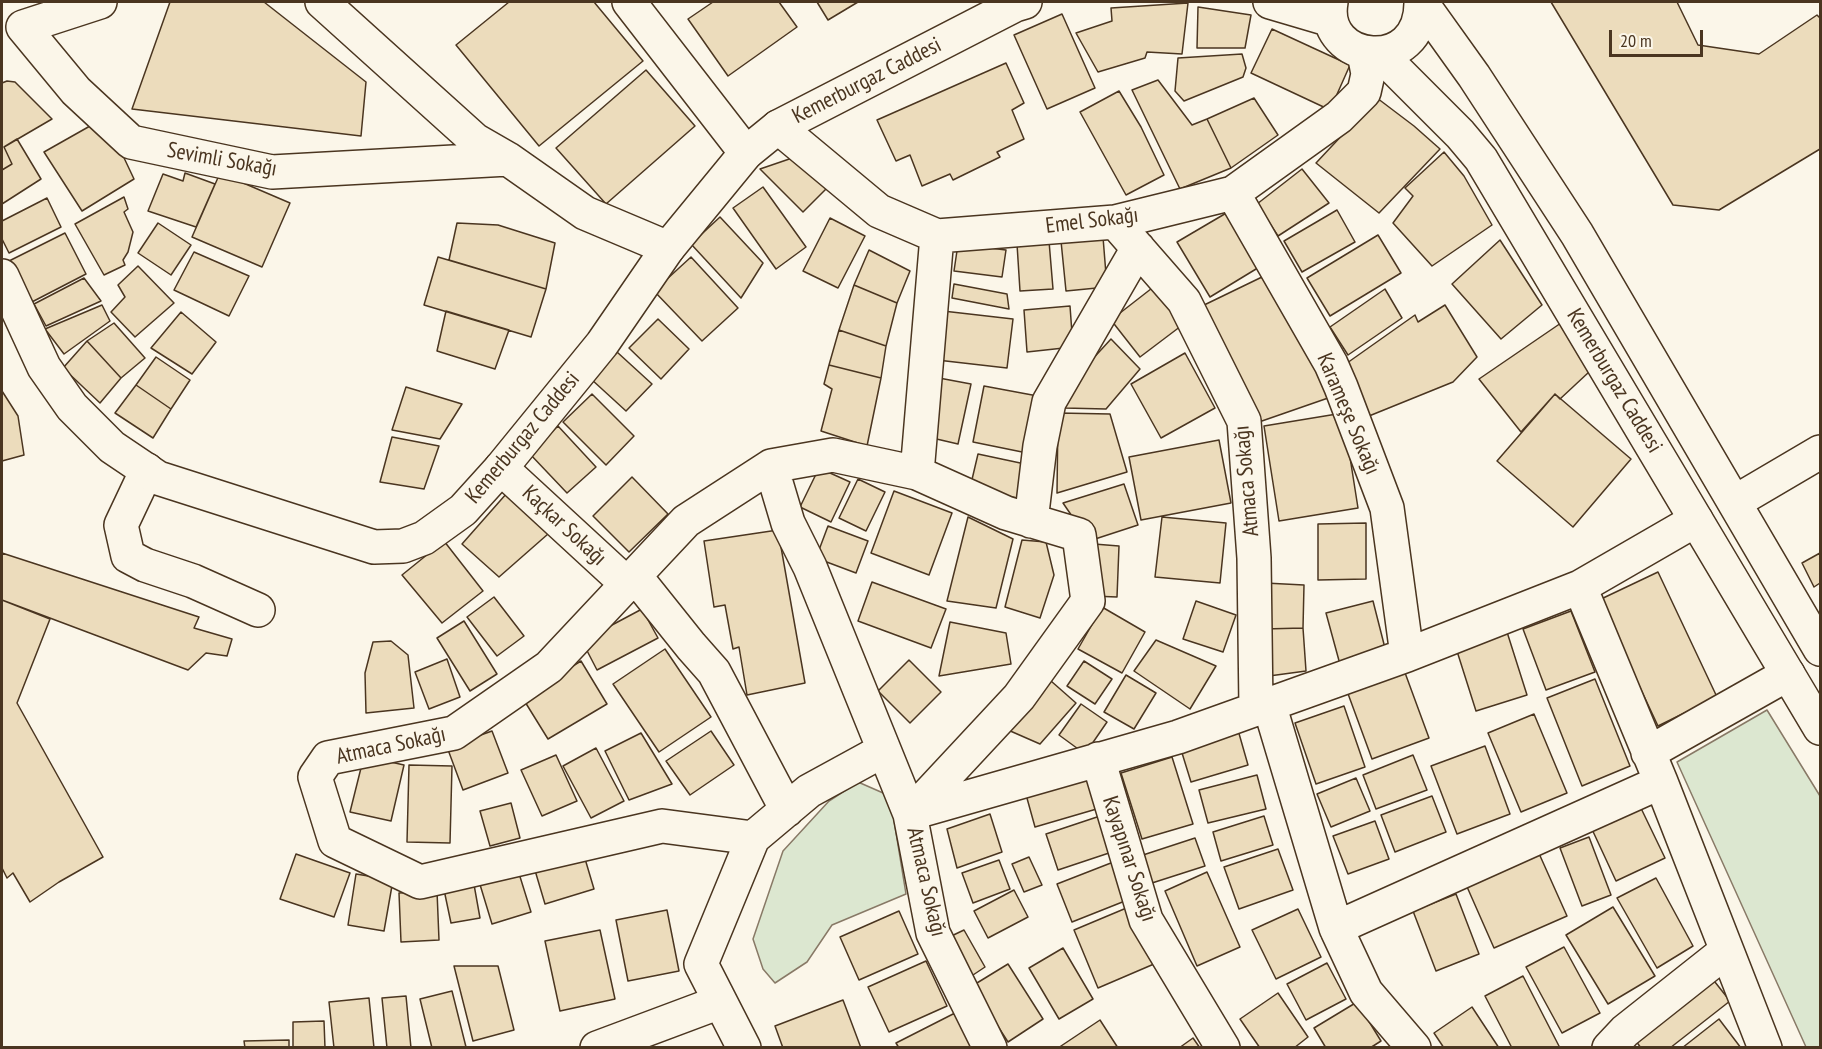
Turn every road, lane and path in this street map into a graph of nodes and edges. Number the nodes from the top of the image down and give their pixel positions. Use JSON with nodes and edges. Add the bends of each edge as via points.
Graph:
{"nodes":[{"id":1,"x":100,"y":2,"type":"edge"},
{"id":2,"x":322,"y":2,"type":"edge"},
{"id":3,"x":629,"y":2,"type":"edge"},
{"id":4,"x":1025,"y":2,"type":"edge"},
{"id":5,"x":1270,"y":2,"type":"edge"},
{"id":6,"x":1421,"y":2,"type":"edge"},
{"id":7,"x":1331,"y":11,"type":"edge"},
{"id":8,"x":12,"y":25,"type":"edge"},
{"id":9,"x":1372,"y":53,"type":"junction"},
{"id":10,"x":778,"y":127,"type":"junction"},
{"id":11,"x":746,"y":153,"type":"junction"},
{"id":12,"x":508,"y":159,"type":"junction"},
{"id":13,"x":1233,"y":193,"type":"junction"},
{"id":14,"x":1115,"y":222,"type":"junction"},
{"id":15,"x":937,"y":236,"type":"junction"},
{"id":16,"x":668,"y":248,"type":"junction"},
{"id":17,"x":1138,"y":248,"type":"junction"},
{"id":18,"x":2,"y":276,"type":"edge"},
{"id":19,"x":1821,"y":452,"type":"edge"},
{"id":20,"x":771,"y":466,"type":"junction"},
{"id":21,"x":501,"y":468,"type":"junction"},
{"id":22,"x":147,"y":470,"type":"junction"},
{"id":23,"x":917,"y":472,"type":"junction"},
{"id":24,"x":1735,"y":502,"type":"junction"},
{"id":25,"x":1696,"y":520,"type":"junction"},
{"id":26,"x":1031,"y":521,"type":"junction"},
{"id":27,"x":631,"y":580,"type":"junction"},
{"id":28,"x":1580,"y":587,"type":"junction"},
{"id":29,"x":258,"y":610,"type":"dead end"},
{"id":30,"x":1821,"y":649,"type":"edge"},
{"id":31,"x":1407,"y":655,"type":"junction"},
{"id":32,"x":1788,"y":674,"type":"junction"},
{"id":33,"x":1263,"y":706,"type":"junction"},
{"id":34,"x":1821,"y":728,"type":"edge"},
{"id":35,"x":884,"y":750,"type":"junction"},
{"id":36,"x":1098,"y":759,"type":"junction"},
{"id":37,"x":1654,"y":768,"type":"junction"},
{"id":38,"x":787,"y":810,"type":"junction"},
{"id":39,"x":910,"y":814,"type":"junction"},
{"id":40,"x":753,"y":838,"type":"junction"},
{"id":41,"x":1336,"y":928,"type":"junction"},
{"id":42,"x":1726,"y":951,"type":"junction"},
{"id":43,"x":720,"y":1002,"type":"junction"},
{"id":44,"x":597,"y":1047,"type":"edge"},
{"id":45,"x":744,"y":1047,"type":"edge"},
{"id":46,"x":990,"y":1047,"type":"edge"},
{"id":47,"x":1223,"y":1047,"type":"edge"},
{"id":48,"x":1414,"y":1047,"type":"edge"},
{"id":49,"x":1609,"y":1047,"type":"edge"},
{"id":50,"x":1765,"y":1047,"type":"edge"}],
"edges":[{"from":1,"to":8,"type":"street","name":"Sevimli Sokağı"},
{"from":2,"to":12,"type":"street","via":[[475,140]]},
{"from":3,"to":11,"type":"street"},
{"from":4,"to":10,"type":"street","name":"Kemerburgaz Caddesi"},
{"from":5,"to":7,"type":"street"},
{"from":6,"to":9,"type":"street","via":[[1421,17],[1407,42],[1394,50]]},
{"from":6,"to":24,"type":"street","name":"Kemerburgaz Caddesi","via":[[1577,234]]},
{"from":7,"to":9,"type":"street","name":"Kemerburgaz Caddesi","via":[[1338,35],[1349,46]]},
{"from":8,"to":12,"type":"street","name":"Sevimli Sokağı","via":[[131,142],[272,172]]},
{"from":9,"to":13,"type":"street","name":"Emel Sokağı","via":[[1364,92],[1339,117]]},
{"from":9,"to":25,"type":"street","name":"Kemerburgaz Caddesi","via":[[1460,134],[1481,159]]},
{"from":10,"to":11,"type":"street","name":"Kemerburgaz Caddesi"},
{"from":10,"to":15,"type":"street","name":"Emel Sokağı","via":[[879,211]]},
{"from":11,"to":16,"type":"street","name":"Kemerburgaz Caddesi"},
{"from":12,"to":16,"type":"street","via":[[585,213]]},
{"from":13,"to":14,"type":"street","name":"Emel Sokağı"},
{"from":13,"to":31,"type":"street","name":"Karameşe Sokağı","via":[[1331,364],[1346,398],[1387,508]]},
{"from":14,"to":15,"type":"street","name":"Emel Sokağı"},
{"from":14,"to":17,"type":"street","name":"Atmaca Sokağı"},
{"from":15,"to":23,"type":"street"},
{"from":16,"to":21,"type":"street","name":"Kemerburgaz Caddesi","via":[[602,344]]},
{"from":17,"to":26,"type":"street","via":[[1049,402]]},
{"from":17,"to":33,"type":"street","name":"Atmaca Sokağı","via":[[1184,301],[1244,421]]},
{"from":18,"to":22,"type":"street","name":"Kemerburgaz Caddesi","via":[[44,367],[72,407],[112,447]]},
{"from":19,"to":24,"type":"street"},
{"from":20,"to":23,"type":"street","name":"Atmaca Sokağı","via":[[833,455]]},
{"from":20,"to":27,"type":"street","name":"Atmaca Sokağı","via":[[686,521]]},
{"from":20,"to":35,"type":"street","name":"Atmaca Sokağı","via":[[788,523],[810,567]]},
{"from":21,"to":22,"type":"street","name":"Kemerburgaz Caddesi","via":[[463,510],[424,538],[403,546],[374,547],[158,478]]},
{"from":21,"to":27,"type":"street","name":"Kaçkar Sokağı"},
{"from":22,"to":29,"type":"street","via":[[121,525],[128,556]]},
{"from":23,"to":26,"type":"street","name":"Atmaca Sokağı"},
{"from":24,"to":30,"type":"street","name":"Kemerburgaz Caddesi"},
{"from":25,"to":28,"type":"street"},
{"from":25,"to":32,"type":"street","name":"Kemerburgaz Caddesi"},
{"from":26,"to":39,"type":"street","name":"Atmaca Sokağı","via":[[1079,535],[1088,601],[1019,697]]},
{"from":27,"to":38,"type":"street","name":"Kaçkar Sokağı","via":[[714,672]]},
{"from":27,"to":40,"type":"street","name":"Atmaca Sokağı","via":[[549,667],[454,733],[328,758],[315,777],[335,841],[420,882],[662,826]]},
{"from":28,"to":31,"type":"street"},
{"from":28,"to":37,"type":"street"},
{"from":31,"to":33,"type":"street"},
{"from":32,"to":34,"type":"street","name":"Kemerburgaz Caddesi"},
{"from":32,"to":37,"type":"street"},
{"from":33,"to":36,"type":"street","via":[[1178,737]]},
{"from":33,"to":41,"type":"street","name":"Atmaca Sokağı"},
{"from":35,"to":38,"type":"street","via":[[809,791]]},
{"from":35,"to":39,"type":"street","name":"Atmaca Sokağı"},
{"from":36,"to":39,"type":"street"},
{"from":36,"to":47,"type":"street","name":"Kayapınar Sokağı","via":[[1146,920]]},
{"from":37,"to":41,"type":"street"},
{"from":37,"to":42,"type":"street"},
{"from":38,"to":40,"type":"street"},
{"from":39,"to":46,"type":"street","name":"Atmaca Sokağı","via":[[933,933]]},
{"from":40,"to":43,"type":"street","via":[[701,964]]},
{"from":41,"to":48,"type":"street","name":"Atmaca Sokağı","via":[[1366,992]]},
{"from":42,"to":49,"type":"street"},
{"from":42,"to":50,"type":"street"},
{"from":43,"to":44,"type":"street"},
{"from":43,"to":45,"type":"street"}]}
